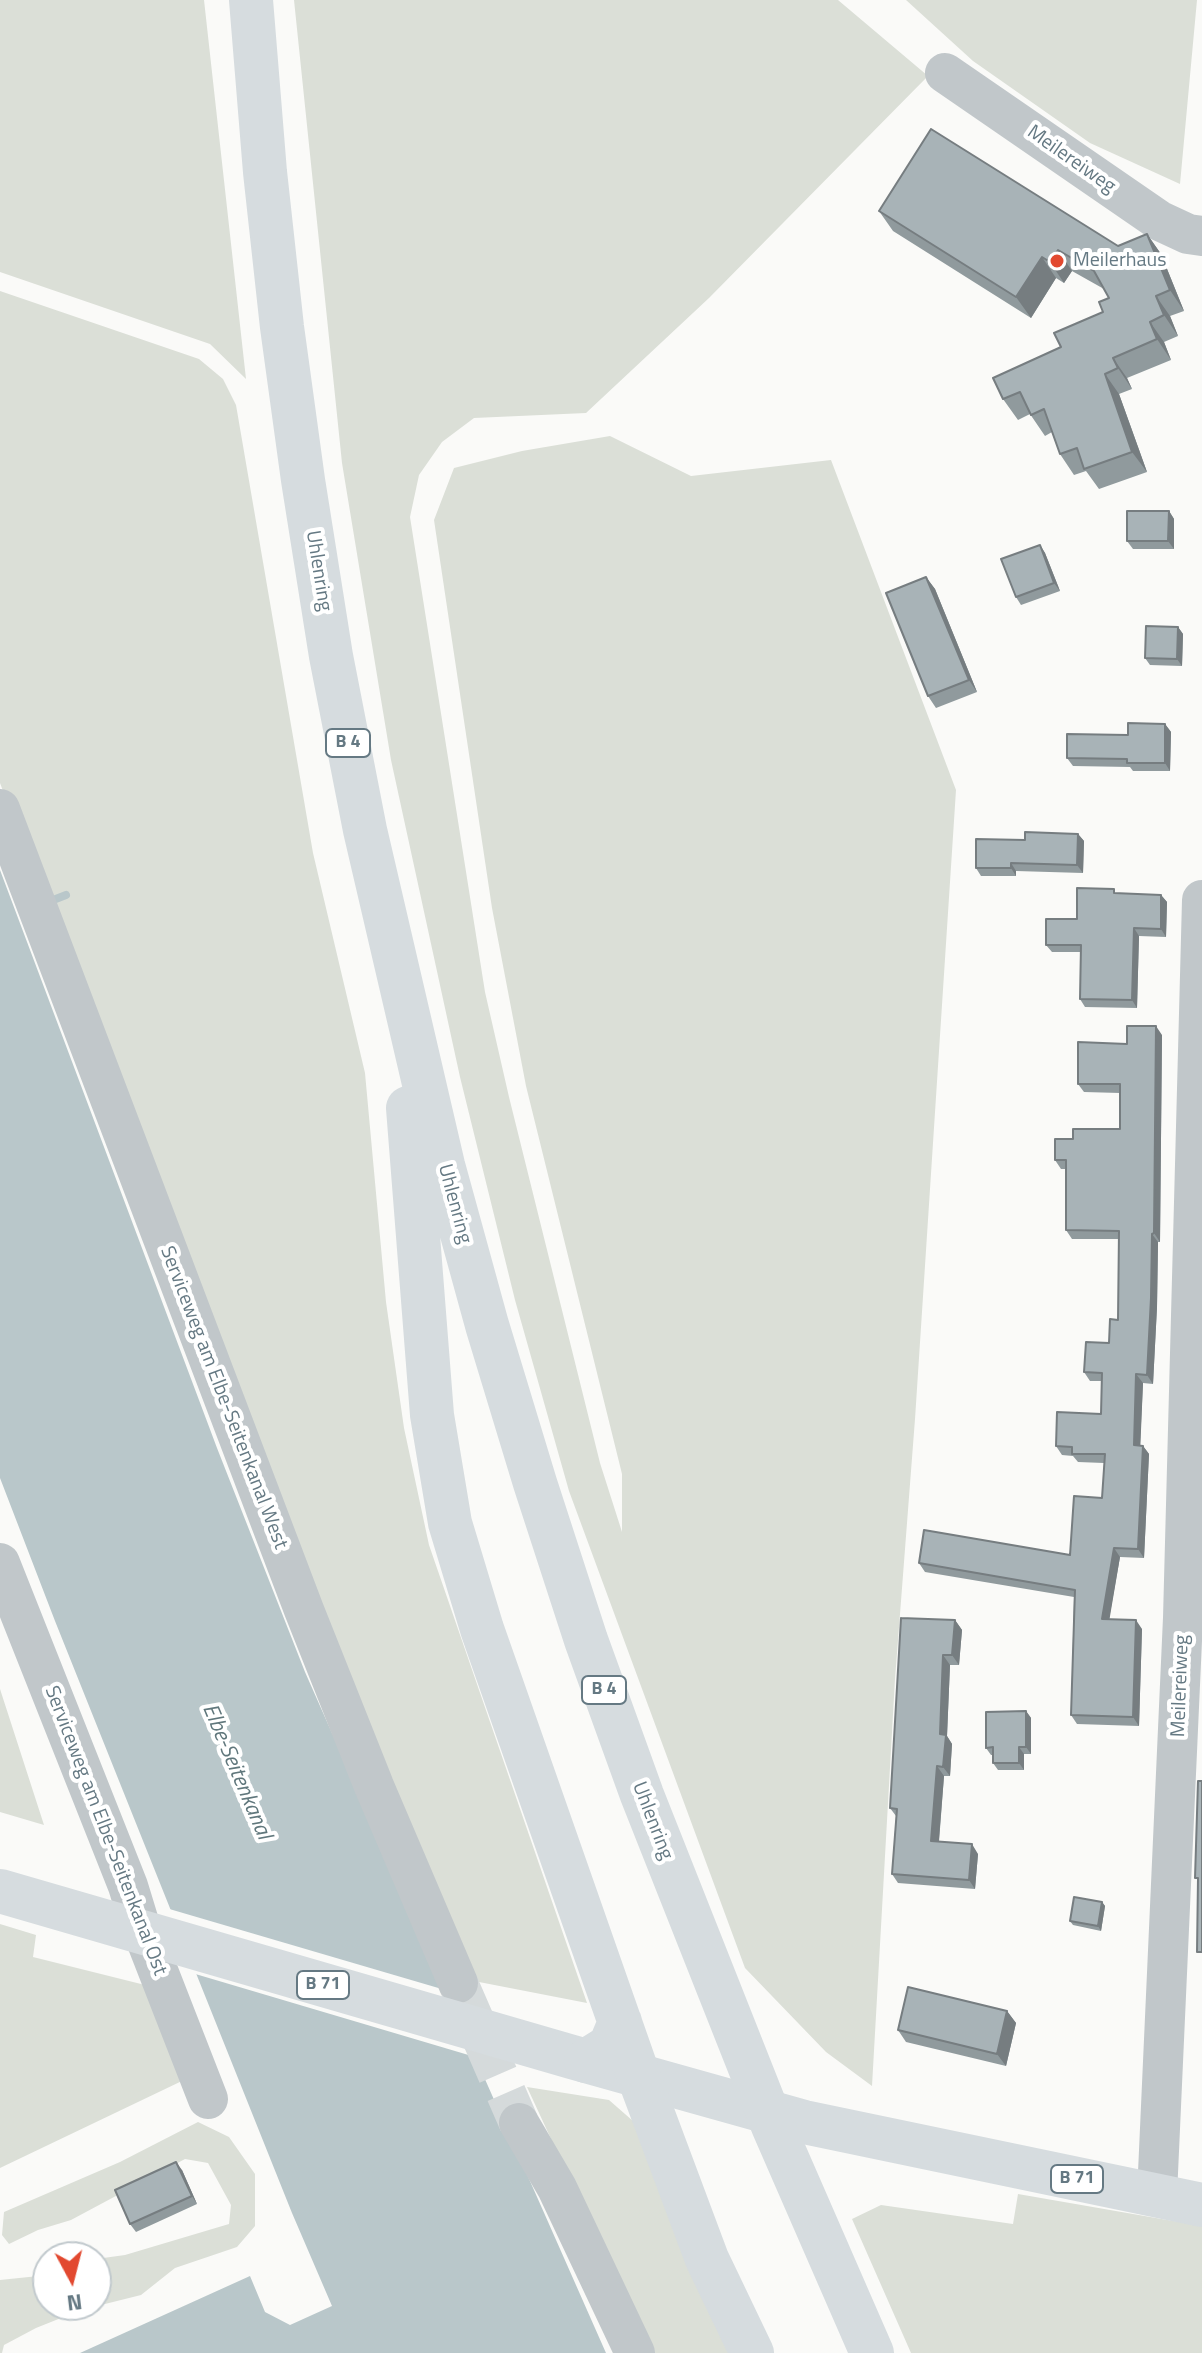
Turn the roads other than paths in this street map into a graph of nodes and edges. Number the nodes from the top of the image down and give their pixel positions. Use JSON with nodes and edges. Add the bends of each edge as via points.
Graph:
{"nodes":[{"id":1,"x":251,"y":0,"type":"edge"},
{"id":2,"x":945,"y":73,"type":"dead end"},
{"id":3,"x":1202,"y":236,"type":"edge"},
{"id":4,"x":0,"y":809,"type":"edge"},
{"id":5,"x":1202,"y":900,"type":"edge"},
{"id":6,"x":1202,"y":985,"type":"edge"},
{"id":7,"x":404,"y":1004,"type":"junction"},
{"id":8,"x":0,"y":1563,"type":"edge"},
{"id":9,"x":0,"y":1891,"type":"edge"},
{"id":10,"x":458,"y":1983,"type":"tunnel mouth"},
{"id":11,"x":620,"y":2022,"type":"junction"},
{"id":12,"x":579,"y":2059,"type":"junction"},
{"id":13,"x":658,"y":2082,"type":"junction"},
{"id":14,"x":208,"y":2099,"type":"dead end"},
{"id":15,"x":519,"y":2123,"type":"tunnel mouth"},
{"id":16,"x":1157,"y":2195,"type":"junction"},
{"id":17,"x":1202,"y":2205,"type":"edge"},
{"id":18,"x":635,"y":2353,"type":"edge"},
{"id":19,"x":752,"y":2353,"type":"edge"},
{"id":20,"x":872,"y":2353,"type":"edge"}],
"edges":[{"from":1,"to":7,"type":"main road","name":"Uhlenring","number":"B 4","via":[[267,188],[305,495],[365,830]]},
{"from":2,"to":3,"type":"street","name":"Meilereiweg","via":[[1160,221]]},
{"from":4,"to":10,"type":"street","name":"Serviceweg am Elbe-Seitenkanal West","via":[[304,1610]]},
{"from":5,"to":6,"type":"street","name":"Meilereiweg"},
{"from":6,"to":16,"type":"street","name":"Meilereiweg","via":[[1184,1602]]},
{"from":7,"to":11,"type":"main road","via":[[423,1324],[450,1523]]},
{"from":7,"to":20,"type":"main road","name":"Uhlenring","number":"B 4","via":[[487,1325],[586,1640],[684,1906]]},
{"from":8,"to":14,"type":"street","name":"Serviceweg am Elbe-Seitenkanal Ost"},
{"from":9,"to":12,"type":"main road","number":"B 71"},
{"from":11,"to":12,"type":"main road","via":[[610,2046]]},
{"from":11,"to":13,"type":"main road"},
{"from":12,"to":13,"type":"main road","number":"B 71"},
{"from":13,"to":16,"type":"main road","number":"B 71","via":[[804,2122]]},
{"from":13,"to":19,"type":"main road","via":[[707,2259]]},
{"from":15,"to":18,"type":"street","via":[[557,2188]]},
{"from":16,"to":17,"type":"main road","number":"B 71"}]}
